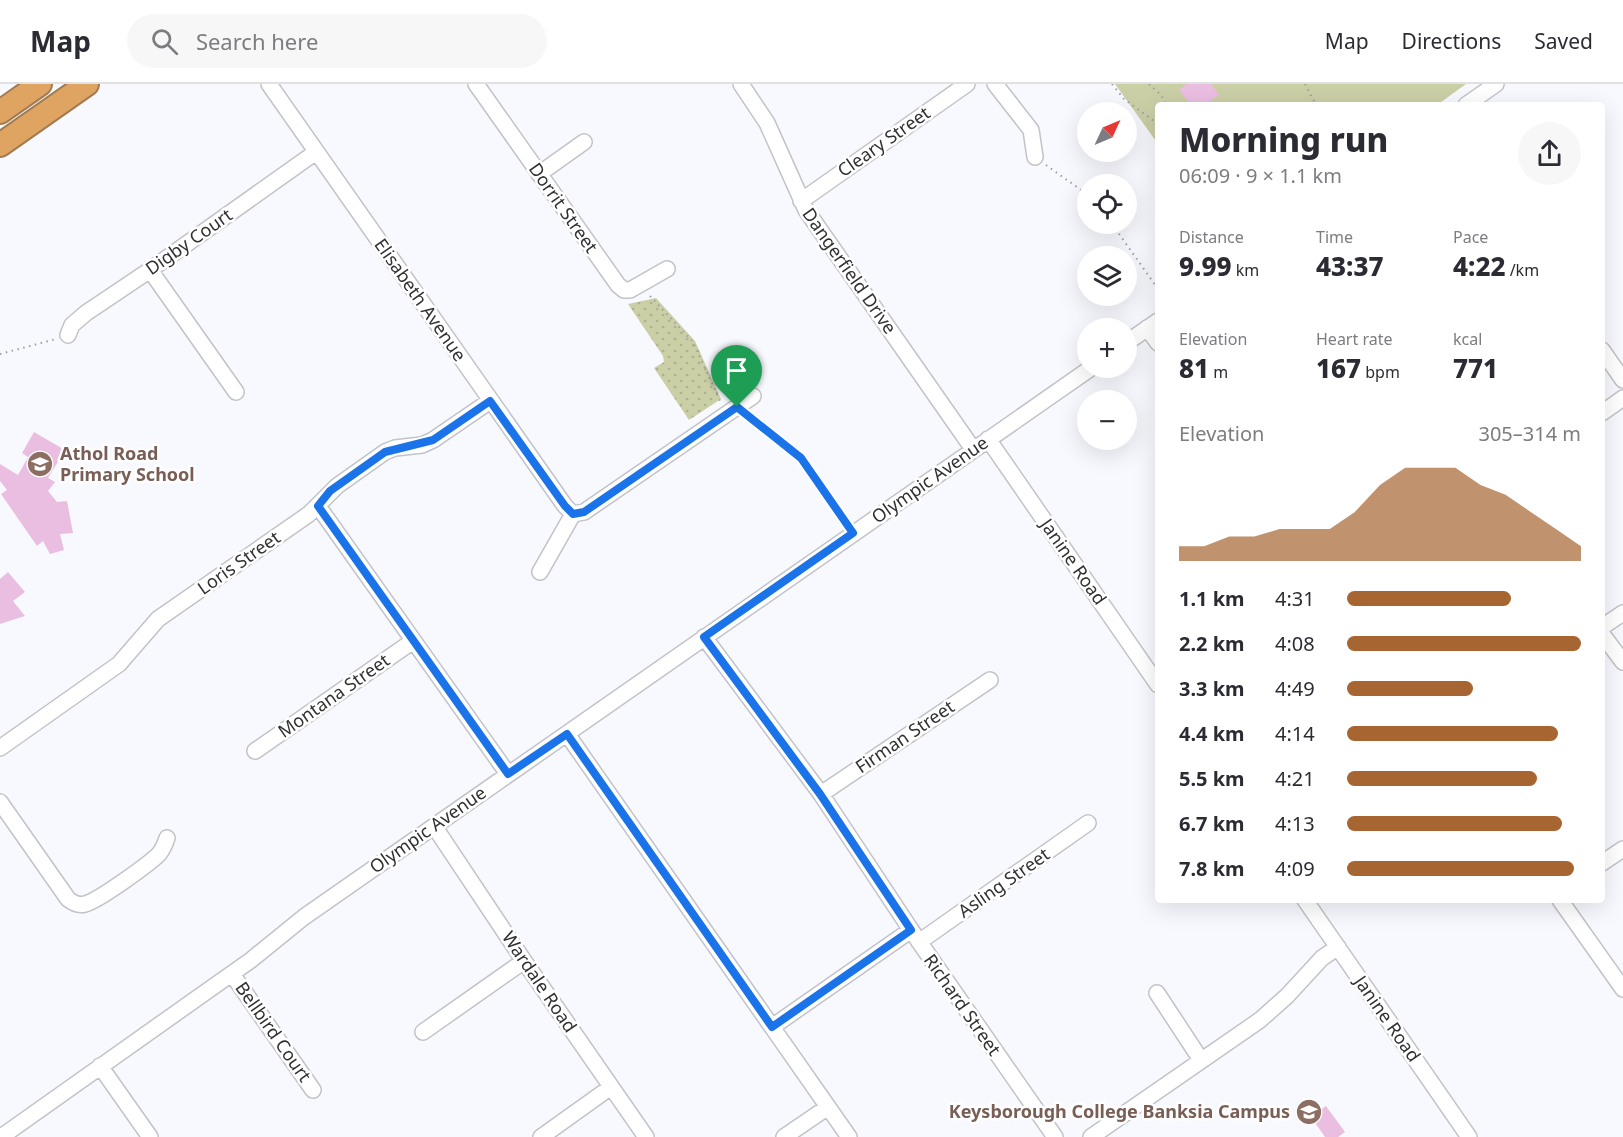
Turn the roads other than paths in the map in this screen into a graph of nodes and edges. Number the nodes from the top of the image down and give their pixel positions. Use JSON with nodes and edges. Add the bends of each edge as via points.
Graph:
{"nodes":[{"id":1,"x":40,"y":84,"type":"edge"},
{"id":2,"x":87,"y":84,"type":"edge"},
{"id":3,"x":269,"y":84,"type":"edge"},
{"id":4,"x":476,"y":84,"type":"edge"},
{"id":5,"x":741,"y":84,"type":"edge"},
{"id":6,"x":967,"y":84,"type":"edge"},
{"id":7,"x":995,"y":84,"type":"edge"},
{"id":8,"x":1496,"y":84,"type":"edge"},
{"id":9,"x":1470,"y":102,"type":"edge"},
{"id":10,"x":0,"y":112,"type":"edge"},
{"id":11,"x":584,"y":142,"type":"dead end"},
{"id":12,"x":0,"y":145,"type":"edge"},
{"id":13,"x":316,"y":152,"type":"junction"},
{"id":14,"x":1035,"y":158,"type":"road end"},
{"id":15,"x":539,"y":174,"type":"junction"},
{"id":16,"x":801,"y":201,"type":"junction"},
{"id":17,"x":667,"y":269,"type":"dead end"},
{"id":18,"x":150,"y":270,"type":"junction"},
{"id":19,"x":1153,"y":325,"type":"edge"},
{"id":20,"x":68,"y":335,"type":"road end"},
{"id":21,"x":1137,"y":336,"type":"edge"},
{"id":22,"x":1605,"y":354,"type":"edge"},
{"id":23,"x":1077,"y":378,"type":"edge"},
{"id":24,"x":1623,"y":380,"type":"edge"},
{"id":25,"x":236,"y":392,"type":"dead end"},
{"id":26,"x":753,"y":396,"type":"dead end"},
{"id":27,"x":1623,"y":398,"type":"edge"},
{"id":28,"x":490,"y":401,"type":"junction"},
{"id":29,"x":1605,"y":411,"type":"edge"},
{"id":30,"x":988,"y":439,"type":"junction"},
{"id":31,"x":973,"y":449,"type":"junction"},
{"id":32,"x":318,"y":506,"type":"junction"},
{"id":33,"x":573,"y":514,"type":"junction"},
{"id":34,"x":540,"y":572,"type":"dead end"},
{"id":35,"x":1623,"y":613,"type":"edge"},
{"id":36,"x":1605,"y":625,"type":"edge"},
{"id":37,"x":704,"y":637,"type":"junction"},
{"id":38,"x":1605,"y":638,"type":"edge"},
{"id":39,"x":413,"y":641,"type":"junction"},
{"id":40,"x":1623,"y":662,"type":"edge"},
{"id":41,"x":990,"y":680,"type":"dead end"},
{"id":42,"x":1155,"y":681,"type":"edge"},
{"id":43,"x":567,"y":734,"type":"junction"},
{"id":44,"x":0,"y":748,"type":"edge"},
{"id":45,"x":255,"y":751,"type":"dead end"},
{"id":46,"x":508,"y":774,"type":"junction"},
{"id":47,"x":820,"y":794,"type":"junction"},
{"id":48,"x":0,"y":802,"type":"edge"},
{"id":49,"x":1088,"y":824,"type":"dead end"},
{"id":50,"x":434,"y":826,"type":"junction"},
{"id":51,"x":167,"y":838,"type":"dead end"},
{"id":52,"x":1623,"y":849,"type":"edge"},
{"id":53,"x":1605,"y":861,"type":"edge"},
{"id":54,"x":1307,"y":903,"type":"edge"},
{"id":55,"x":1562,"y":903,"type":"edge"},
{"id":56,"x":915,"y":936,"type":"junction"},
{"id":57,"x":1338,"y":947,"type":"junction"},
{"id":58,"x":524,"y":961,"type":"junction"},
{"id":59,"x":232,"y":974,"type":"junction"},
{"id":60,"x":1623,"y":989,"type":"edge"},
{"id":61,"x":1157,"y":993,"type":"dead end"},
{"id":62,"x":772,"y":1027,"type":"junction"},
{"id":63,"x":423,"y":1032,"type":"dead end"},
{"id":64,"x":1201,"y":1060,"type":"junction"},
{"id":65,"x":100,"y":1066,"type":"junction"},
{"id":66,"x":611,"y":1086,"type":"junction"},
{"id":67,"x":314,"y":1090,"type":"dead end"},
{"id":68,"x":828,"y":1107,"type":"junction"},
{"id":69,"x":2,"y":1135,"type":"edge"},
{"id":70,"x":150,"y":1137,"type":"edge"},
{"id":71,"x":541,"y":1137,"type":"edge"},
{"id":72,"x":646,"y":1137,"type":"edge"},
{"id":73,"x":784,"y":1137,"type":"edge"},
{"id":74,"x":849,"y":1137,"type":"edge"},
{"id":75,"x":1055,"y":1137,"type":"edge"},
{"id":76,"x":1091,"y":1137,"type":"edge"},
{"id":77,"x":1469,"y":1137,"type":"edge"}],
"edges":[{"from":1,"to":10,"type":"highway"},
{"from":2,"to":12,"type":"highway"},
{"from":3,"to":13,"type":"street","name":"Elisabeth Avenue"},
{"from":4,"to":15,"type":"street","name":"Dorrit Street"},
{"from":5,"to":16,"type":"street","name":"Dangerfield Drive","via":[[767,123]]},
{"from":6,"to":16,"type":"street","name":"Cleary Street"},
{"from":7,"to":14,"type":"street","via":[[1031,130]]},
{"from":8,"to":9,"type":"street"},
{"from":11,"to":15,"type":"street"},
{"from":13,"to":18,"type":"street","name":"Digby Court"},
{"from":13,"to":28,"type":"street","name":"Elisabeth Avenue"},
{"from":15,"to":17,"type":"street","name":"Dorrit Street","via":[[624,290],[641,286]]},
{"from":16,"to":31,"type":"street","name":"Dangerfield Drive"},
{"from":18,"to":20,"type":"street","name":"Digby Court","via":[[86,313],[72,325]]},
{"from":18,"to":25,"type":"street"},
{"from":19,"to":21,"type":"street"},
{"from":22,"to":24,"type":"street"},
{"from":23,"to":30,"type":"street","name":"Olympic Avenue"},
{"from":26,"to":33,"type":"street","via":[[584,512]]},
{"from":27,"to":29,"type":"street"},
{"from":28,"to":32,"type":"street","name":"Loris Street","via":[[433,440],[385,452],[330,491]]},
{"from":28,"to":33,"type":"street","name":"Elisabeth Avenue"},
{"from":30,"to":31,"type":"street","name":"Olympic Avenue"},
{"from":30,"to":42,"type":"street","name":"Janine Road"},
{"from":31,"to":37,"type":"street","name":"Olympic Avenue"},
{"from":32,"to":39,"type":"street"},
{"from":32,"to":44,"type":"street","name":"Loris Street","via":[[158,619],[119,664]]},
{"from":33,"to":34,"type":"street"},
{"from":35,"to":36,"type":"street"},
{"from":37,"to":43,"type":"street","name":"Olympic Avenue"},
{"from":37,"to":47,"type":"street","name":"Richard Street"},
{"from":38,"to":40,"type":"street"},
{"from":39,"to":45,"type":"street","name":"Montana Street"},
{"from":39,"to":46,"type":"street"},
{"from":41,"to":47,"type":"street","name":"Firman Street"},
{"from":43,"to":46,"type":"street","name":"Olympic Avenue"},
{"from":43,"to":62,"type":"street"},
{"from":46,"to":50,"type":"street","name":"Olympic Avenue"},
{"from":47,"to":56,"type":"street","name":"Richard Street"},
{"from":48,"to":51,"type":"street","via":[[68,899],[79,905],[99,897],[152,860]]},
{"from":49,"to":56,"type":"street","name":"Asling Street"},
{"from":50,"to":58,"type":"street","name":"Wardale Road"},
{"from":50,"to":59,"type":"street","name":"Olympic Avenue","via":[[294,924]]},
{"from":52,"to":53,"type":"street"},
{"from":54,"to":57,"type":"street","name":"Janine Road"},
{"from":55,"to":60,"type":"street"},
{"from":56,"to":62,"type":"street","name":"Asling Street"},
{"from":56,"to":75,"type":"street","name":"Richard Street"},
{"from":57,"to":64,"type":"street","via":[[1260,1020]]},
{"from":57,"to":77,"type":"street","name":"Janine Road"},
{"from":58,"to":63,"type":"street"},
{"from":58,"to":66,"type":"street","name":"Wardale Road"},
{"from":59,"to":65,"type":"street","name":"Olympic Avenue"},
{"from":59,"to":67,"type":"street","name":"Bellbird Court"},
{"from":61,"to":64,"type":"street"},
{"from":62,"to":68,"type":"street"},
{"from":64,"to":76,"type":"street"},
{"from":65,"to":69,"type":"street","name":"Olympic Avenue"},
{"from":65,"to":70,"type":"street"},
{"from":66,"to":71,"type":"street"},
{"from":66,"to":72,"type":"street","name":"Wardale Road"},
{"from":68,"to":73,"type":"street"},
{"from":68,"to":74,"type":"street"}]}
